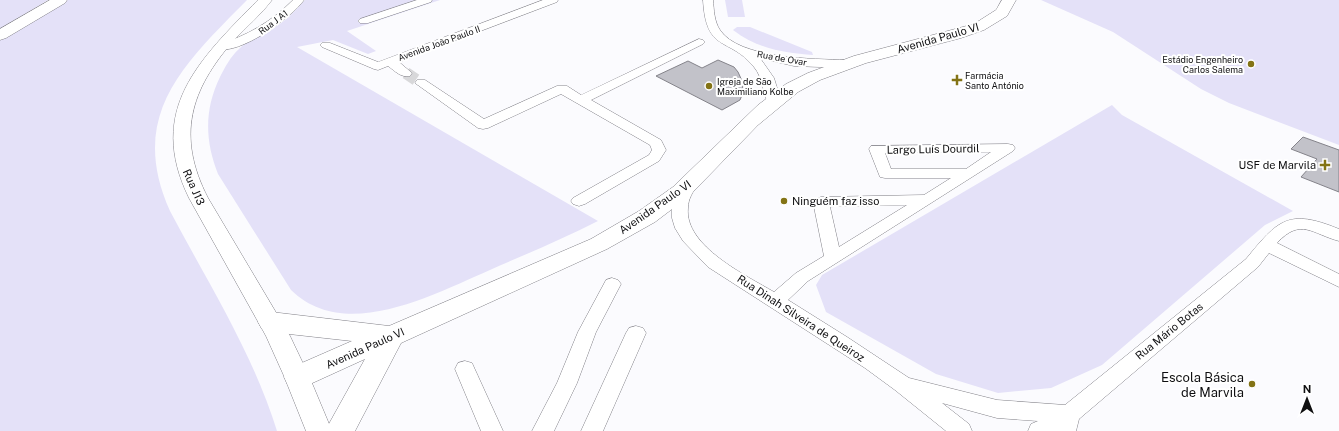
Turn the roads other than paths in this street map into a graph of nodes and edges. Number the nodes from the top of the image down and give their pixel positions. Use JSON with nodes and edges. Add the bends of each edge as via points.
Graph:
{"nodes":[{"id":1,"x":60,"y":0,"type":"edge"},
{"id":2,"x":265,"y":0,"type":"edge"},
{"id":3,"x":299,"y":0,"type":"edge"},
{"id":4,"x":427,"y":0,"type":"edge"},
{"id":5,"x":553,"y":0,"type":"edge"},
{"id":6,"x":708,"y":0,"type":"edge"},
{"id":7,"x":1009,"y":0,"type":"edge"},
{"id":8,"x":364,"y":21,"type":"dead end"},
{"id":9,"x":0,"y":35,"type":"edge"},
{"id":10,"x":699,"y":42,"type":"dead end"},
{"id":11,"x":326,"y":45,"type":"dead end"},
{"id":12,"x":221,"y":47,"type":"junction"},
{"id":13,"x":742,"y":51,"type":"junction"},
{"id":14,"x":390,"y":61,"type":"junction"},
{"id":15,"x":846,"y":64,"type":"junction"},
{"id":16,"x":406,"y":73,"type":"tunnel mouth"},
{"id":17,"x":421,"y":83,"type":"tunnel mouth"},
{"id":18,"x":581,"y":100,"type":"junction"},
{"id":19,"x":774,"y":101,"type":"junction"},
{"id":20,"x":970,"y":173,"type":"junction"},
{"id":21,"x":689,"y":185,"type":"junction"},
{"id":22,"x":927,"y":200,"type":"junction"},
{"id":23,"x":579,"y":201,"type":"dead end"},
{"id":24,"x":1339,"y":236,"type":"edge"},
{"id":25,"x":1266,"y":245,"type":"junction"},
{"id":26,"x":833,"y":258,"type":"junction"},
{"id":27,"x":1339,"y":281,"type":"edge"},
{"id":28,"x":612,"y":284,"type":"dead end"},
{"id":29,"x":775,"y":302,"type":"junction"},
{"id":30,"x":271,"y":322,"type":"junction"},
{"id":31,"x":636,"y":333,"type":"dead end"},
{"id":32,"x":391,"y":336,"type":"junction"},
{"id":33,"x":465,"y":369,"type":"dead end"},
{"id":34,"x":298,"y":377,"type":"junction"},
{"id":35,"x":902,"y":384,"type":"junction"},
{"id":36,"x":1067,"y":422,"type":"edge"},
{"id":37,"x":319,"y":431,"type":"edge"},
{"id":38,"x":340,"y":431,"type":"edge"},
{"id":39,"x":492,"y":431,"type":"edge"},
{"id":40,"x":543,"y":431,"type":"edge"},
{"id":41,"x":592,"y":431,"type":"edge"},
{"id":42,"x":961,"y":431,"type":"edge"},
{"id":43,"x":1039,"y":431,"type":"edge"}],
"edges":[{"from":1,"to":9,"type":"main road"},
{"from":2,"to":12,"type":"street","name":"Rua J13"},
{"from":3,"to":12,"type":"street","name":"Rua J A1","via":[[273,24],[254,36]]},
{"from":4,"to":8,"type":"street"},
{"from":5,"to":14,"type":"street","name":"Avenida João Paulo II"},
{"from":6,"to":13,"type":"street","name":"Rua de Ovar","via":[[710,21],[718,35]]},
{"from":7,"to":15,"type":"main road","name":"Avenida Paulo VI","via":[[1006,8],[979,27]]},
{"from":10,"to":18,"type":"street"},
{"from":11,"to":14,"type":"street","name":"Avenida João Paulo II","via":[[378,66]]},
{"from":12,"to":30,"type":"street","name":"Rua J13","via":[[201,73],[188,102],[182,134],[185,166],[199,201]]},
{"from":13,"to":15,"type":"street","name":"Rua de Ovar","via":[[794,62]]},
{"from":13,"to":19,"type":"street","name":"Rua de Ovar","via":[[766,73]]},
{"from":14,"to":16,"type":"street"},
{"from":15,"to":19,"type":"main road","name":"Avenida Paulo VI","via":[[804,81]]},
{"from":17,"to":18,"type":"street","via":[[483,125],[562,89]]},
{"from":18,"to":23,"type":"street","via":[[652,140],[659,150],[654,158]]},
{"from":19,"to":21,"type":"main road","name":"Avenida Paulo VI"},
{"from":20,"to":20,"type":"street","name":"Largo Luís Dourdil","via":[[1008,148],[876,149],[885,174]]},
{"from":20,"to":22,"type":"street","name":"Largo Luís Dourdil"},
{"from":21,"to":29,"type":"street","name":"Rua Dinah Silveira de Queiroz","via":[[681,199],[679,214],[682,227],[690,239],[714,263]]},
{"from":21,"to":32,"type":"main road","name":"Avenida Paulo VI","via":[[645,217],[599,244]]},
{"from":22,"to":26,"type":"street","name":"Largo Luís Dourdil"},
{"from":22,"to":26,"type":"street","via":[[821,202]]},
{"from":24,"to":25,"type":"street","name":"Rua Mário Botas","via":[[1314,227],[1291,225],[1284,228]]},
{"from":25,"to":27,"type":"street"},
{"from":25,"to":36,"type":"street","name":"Rua Mário Botas","via":[[1252,263]]},
{"from":26,"to":29,"type":"street","name":"Largo Luís Dourdil","via":[[802,277]]},
{"from":28,"to":40,"type":"street","via":[[587,332]]},
{"from":29,"to":35,"type":"street","name":"Rua Dinah Silveira de Queiroz"},
{"from":30,"to":32,"type":"main road"},
{"from":30,"to":34,"type":"street","name":"Rua J13"},
{"from":31,"to":41,"type":"street"},
{"from":32,"to":34,"type":"main road","name":"Avenida Paulo VI"},
{"from":32,"to":38,"type":"main road"},
{"from":33,"to":39,"type":"street"},
{"from":34,"to":37,"type":"street","name":"Rua J13"},
{"from":35,"to":36,"type":"street","via":[[997,409]]},
{"from":35,"to":42,"type":"street","name":"Rua Dinah Silveira de Queiroz"},
{"from":36,"to":43,"type":"street","name":"Rua Mário Botas"}]}
